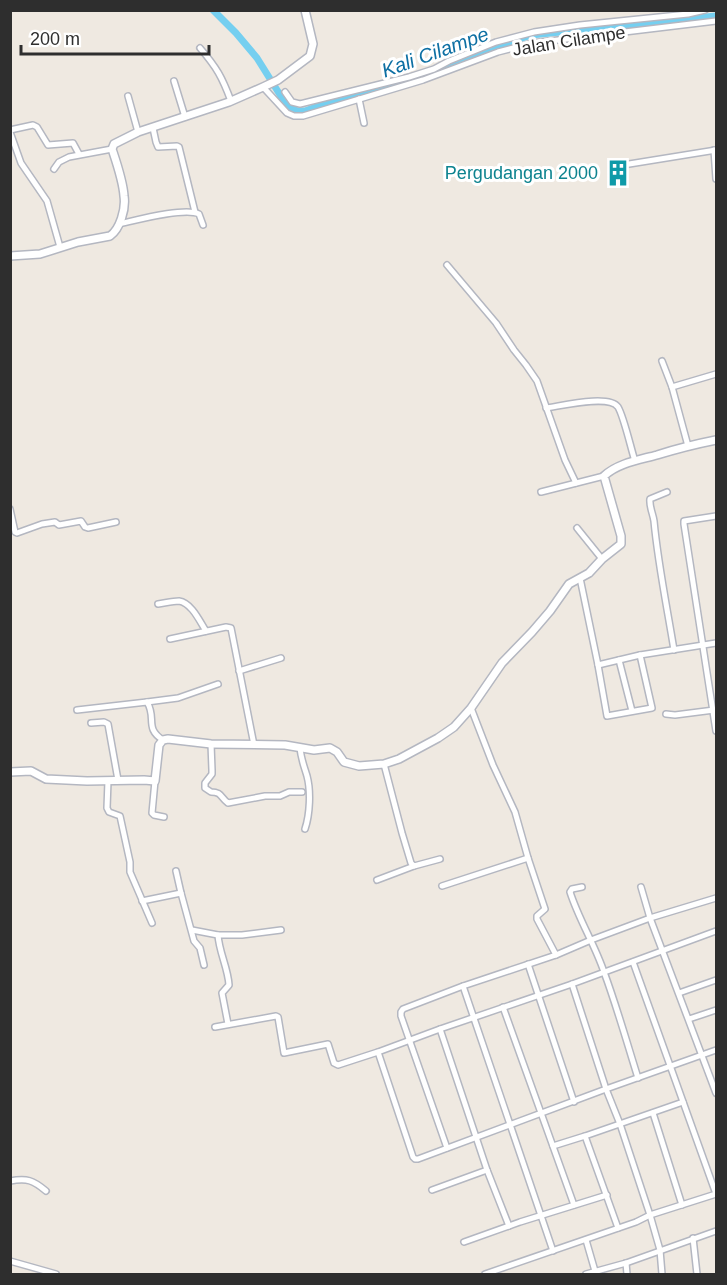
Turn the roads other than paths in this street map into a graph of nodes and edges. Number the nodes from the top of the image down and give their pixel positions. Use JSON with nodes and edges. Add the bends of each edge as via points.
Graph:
{"nodes":[{"id":1,"x":304,"y":10,"type":"edge"},
{"id":2,"x":705,"y":10,"type":"edge"},
{"id":3,"x":688,"y":12,"type":"edge"},
{"id":4,"x":717,"y":21,"type":"edge"},
{"id":5,"x":200,"y":48,"type":"dead end"},
{"id":6,"x":451,"y":65,"type":"junction"},
{"id":7,"x":422,"y":77,"type":"junction"},
{"id":8,"x":174,"y":81,"type":"dead end"},
{"id":9,"x":266,"y":86,"type":"junction"},
{"id":10,"x":285,"y":92,"type":"dead end"},
{"id":11,"x":128,"y":96,"type":"dead end"},
{"id":12,"x":358,"y":99,"type":"junction"},
{"id":13,"x":231,"y":101,"type":"junction"},
{"id":14,"x":185,"y":117,"type":"junction"},
{"id":15,"x":364,"y":123,"type":"dead end"},
{"id":16,"x":153,"y":128,"type":"junction"},
{"id":17,"x":10,"y":131,"type":"edge"},
{"id":18,"x":138,"y":132,"type":"junction"},
{"id":19,"x":112,"y":149,"type":"junction"},
{"id":20,"x":715,"y":150,"type":"edge"},
{"id":21,"x":80,"y":154,"type":"junction"},
{"id":22,"x":623,"y":165,"type":"dead end"},
{"id":23,"x":54,"y":169,"type":"dead end"},
{"id":24,"x":717,"y":179,"type":"edge"},
{"id":25,"x":195,"y":212,"type":"junction"},
{"id":26,"x":119,"y":224,"type":"junction"},
{"id":27,"x":203,"y":225,"type":"dead end"},
{"id":28,"x":60,"y":247,"type":"junction"},
{"id":29,"x":10,"y":256,"type":"edge"},
{"id":30,"x":447,"y":265,"type":"dead end"},
{"id":31,"x":662,"y":361,"type":"dead end"},
{"id":32,"x":717,"y":374,"type":"edge"},
{"id":33,"x":672,"y":387,"type":"junction"},
{"id":34,"x":546,"y":408,"type":"junction"},
{"id":35,"x":717,"y":440,"type":"edge"},
{"id":36,"x":688,"y":446,"type":"junction"},
{"id":37,"x":635,"y":461,"type":"junction"},
{"id":38,"x":604,"y":476,"type":"junction"},
{"id":39,"x":576,"y":483,"type":"junction"},
{"id":40,"x":541,"y":492,"type":"dead end"},
{"id":41,"x":667,"y":492,"type":"dead end"},
{"id":42,"x":10,"y":509,"type":"edge"},
{"id":43,"x":717,"y":516,"type":"edge"},
{"id":44,"x":116,"y":522,"type":"dead end"},
{"id":45,"x":577,"y":528,"type":"dead end"},
{"id":46,"x":602,"y":559,"type":"junction"},
{"id":47,"x":580,"y":578,"type":"junction"},
{"id":48,"x":159,"y":604,"type":"dead end"},
{"id":49,"x":206,"y":631,"type":"junction"},
{"id":50,"x":170,"y":639,"type":"dead end"},
{"id":51,"x":717,"y":643,"type":"edge"},
{"id":52,"x":703,"y":645,"type":"junction"},
{"id":53,"x":674,"y":650,"type":"junction"},
{"id":54,"x":640,"y":655,"type":"junction"},
{"id":55,"x":280,"y":658,"type":"dead end"},
{"id":56,"x":619,"y":660,"type":"junction"},
{"id":57,"x":598,"y":664,"type":"junction"},
{"id":58,"x":239,"y":671,"type":"junction"},
{"id":59,"x":218,"y":684,"type":"dead end"},
{"id":60,"x":147,"y":702,"type":"junction"},
{"id":61,"x":471,"y":708,"type":"junction"},
{"id":62,"x":77,"y":710,"type":"dead end"},
{"id":63,"x":714,"y":710,"type":"junction"},
{"id":64,"x":632,"y":711,"type":"junction"},
{"id":65,"x":666,"y":714,"type":"dead end"},
{"id":66,"x":91,"y":723,"type":"dead end"},
{"id":67,"x":717,"y":731,"type":"edge"},
{"id":68,"x":163,"y":740,"type":"junction"},
{"id":69,"x":210,"y":744,"type":"junction"},
{"id":70,"x":254,"y":745,"type":"junction"},
{"id":71,"x":300,"y":748,"type":"junction"},
{"id":72,"x":384,"y":764,"type":"junction"},
{"id":73,"x":10,"y":772,"type":"edge"},
{"id":74,"x":118,"y":780,"type":"junction"},
{"id":75,"x":108,"y":781,"type":"junction"},
{"id":76,"x":155,"y":781,"type":"junction"},
{"id":77,"x":302,"y":792,"type":"dead end"},
{"id":78,"x":164,"y":817,"type":"dead end"},
{"id":79,"x":305,"y":829,"type":"dead end"},
{"id":80,"x":528,"y":858,"type":"junction"},
{"id":81,"x":440,"y":859,"type":"dead end"},
{"id":82,"x":414,"y":866,"type":"junction"},
{"id":83,"x":176,"y":871,"type":"dead end"},
{"id":84,"x":377,"y":880,"type":"dead end"},
{"id":85,"x":442,"y":886,"type":"dead end"},
{"id":86,"x":582,"y":886,"type":"dead end"},
{"id":87,"x":640,"y":887,"type":"dead end"},
{"id":88,"x":181,"y":893,"type":"junction"},
{"id":89,"x":716,"y":899,"type":"edge"},
{"id":90,"x":142,"y":901,"type":"junction"},
{"id":91,"x":650,"y":918,"type":"junction"},
{"id":92,"x":152,"y":923,"type":"dead end"},
{"id":93,"x":192,"y":930,"type":"junction"},
{"id":94,"x":281,"y":930,"type":"dead end"},
{"id":95,"x":717,"y":931,"type":"edge"},
{"id":96,"x":218,"y":935,"type":"junction"},
{"id":97,"x":591,"y":940,"type":"junction"},
{"id":98,"x":663,"y":951,"type":"junction"},
{"id":99,"x":556,"y":955,"type":"junction"},
{"id":100,"x":633,"y":962,"type":"junction"},
{"id":101,"x":528,"y":964,"type":"junction"},
{"id":102,"x":204,"y":965,"type":"dead end"},
{"id":103,"x":604,"y":972,"type":"junction"},
{"id":104,"x":717,"y":980,"type":"edge"},
{"id":105,"x":572,"y":984,"type":"junction"},
{"id":106,"x":463,"y":986,"type":"junction"},
{"id":107,"x":679,"y":993,"type":"junction"},
{"id":108,"x":539,"y":996,"type":"junction"},
{"id":109,"x":503,"y":1007,"type":"junction"},
{"id":110,"x":717,"y":1010,"type":"edge"},
{"id":111,"x":474,"y":1018,"type":"junction"},
{"id":112,"x":689,"y":1019,"type":"junction"},
{"id":113,"x":228,"y":1024,"type":"junction"},
{"id":114,"x":215,"y":1027,"type":"dead end"},
{"id":115,"x":440,"y":1029,"type":"junction"},
{"id":116,"x":409,"y":1041,"type":"junction"},
{"id":117,"x":717,"y":1050,"type":"edge"},
{"id":118,"x":378,"y":1052,"type":"junction"},
{"id":119,"x":702,"y":1055,"type":"junction"},
{"id":120,"x":669,"y":1066,"type":"junction"},
{"id":121,"x":638,"y":1078,"type":"junction"},
{"id":122,"x":606,"y":1089,"type":"junction"},
{"id":123,"x":717,"y":1093,"type":"edge"},
{"id":124,"x":574,"y":1102,"type":"junction"},
{"id":125,"x":683,"y":1102,"type":"junction"},
{"id":126,"x":652,"y":1113,"type":"junction"},
{"id":127,"x":542,"y":1114,"type":"junction"},
{"id":128,"x":620,"y":1124,"type":"junction"},
{"id":129,"x":510,"y":1126,"type":"junction"},
{"id":130,"x":585,"y":1136,"type":"junction"},
{"id":131,"x":477,"y":1137,"type":"junction"},
{"id":132,"x":553,"y":1146,"type":"junction"},
{"id":133,"x":447,"y":1148,"type":"junction"},
{"id":134,"x":488,"y":1170,"type":"junction"},
{"id":135,"x":10,"y":1181,"type":"edge"},
{"id":136,"x":432,"y":1190,"type":"dead end"},
{"id":137,"x":46,"y":1191,"type":"dead end"},
{"id":138,"x":716,"y":1194,"type":"edge"},
{"id":139,"x":607,"y":1195,"type":"junction"},
{"id":140,"x":574,"y":1205,"type":"junction"},
{"id":141,"x":682,"y":1206,"type":"junction"},
{"id":142,"x":541,"y":1215,"type":"junction"},
{"id":143,"x":651,"y":1215,"type":"junction"},
{"id":144,"x":509,"y":1226,"type":"junction"},
{"id":145,"x":618,"y":1228,"type":"junction"},
{"id":146,"x":717,"y":1231,"type":"edge"},
{"id":147,"x":693,"y":1238,"type":"junction"},
{"id":148,"x":586,"y":1240,"type":"junction"},
{"id":149,"x":464,"y":1242,"type":"dead end"},
{"id":150,"x":660,"y":1250,"type":"junction"},
{"id":151,"x":553,"y":1251,"type":"junction"},
{"id":152,"x":10,"y":1262,"type":"edge"},
{"id":153,"x":626,"y":1263,"type":"junction"},
{"id":154,"x":595,"y":1271,"type":"junction"},
{"id":155,"x":56,"y":1275,"type":"edge"},
{"id":156,"x":485,"y":1275,"type":"edge"},
{"id":157,"x":586,"y":1275,"type":"edge"},
{"id":158,"x":627,"y":1275,"type":"edge"},
{"id":159,"x":662,"y":1275,"type":"edge"},
{"id":160,"x":697,"y":1275,"type":"edge"}],
"edges":[{"from":1,"to":9,"type":"street","via":[[313,44],[310,56]]},
{"from":2,"to":3,"type":"street"},
{"from":3,"to":6,"type":"street","via":[[534,32],[496,42]]},
{"from":4,"to":6,"type":"street","name":"Jalan Cilampe","via":[[533,43]]},
{"from":5,"to":13,"type":"street","via":[[222,76]]},
{"from":6,"to":7,"type":"street","name":"Jalan Cilampe"},
{"from":7,"to":10,"type":"street","via":[[300,104],[292,102]]},
{"from":7,"to":12,"type":"street","name":"Jalan Cilampe"},
{"from":8,"to":14,"type":"street"},
{"from":9,"to":12,"type":"street","name":"Jalan Cilampe","via":[[286,113],[294,116]]},
{"from":9,"to":13,"type":"street"},
{"from":11,"to":18,"type":"street"},
{"from":12,"to":15,"type":"street"},
{"from":13,"to":14,"type":"street"},
{"from":14,"to":16,"type":"street"},
{"from":16,"to":18,"type":"street"},
{"from":16,"to":25,"type":"street","via":[[158,147],[179,147]]},
{"from":17,"to":21,"type":"street","via":[[33,125],[48,145],[73,143]]},
{"from":17,"to":28,"type":"street","via":[[21,163],[47,201]]},
{"from":18,"to":19,"type":"street","via":[[114,144]]},
{"from":19,"to":21,"type":"street"},
{"from":19,"to":26,"type":"street","via":[[125,197]]},
{"from":20,"to":22,"type":"street"},
{"from":20,"to":24,"type":"street"},
{"from":21,"to":23,"type":"street","via":[[59,162]]},
{"from":25,"to":26,"type":"street"},
{"from":25,"to":27,"type":"street","via":[[200,214]]},
{"from":26,"to":28,"type":"street","via":[[110,236]]},
{"from":28,"to":29,"type":"street","via":[[40,254]]},
{"from":30,"to":34,"type":"street","via":[[526,364]]},
{"from":31,"to":33,"type":"street"},
{"from":32,"to":33,"type":"street"},
{"from":33,"to":36,"type":"street"},
{"from":34,"to":37,"type":"street","via":[[586,402],[614,403],[620,410]]},
{"from":34,"to":39,"type":"street"},
{"from":35,"to":36,"type":"street"},
{"from":36,"to":37,"type":"street"},
{"from":37,"to":38,"type":"street"},
{"from":38,"to":39,"type":"street"},
{"from":38,"to":46,"type":"street","via":[[621,544]]},
{"from":39,"to":40,"type":"street"},
{"from":41,"to":53,"type":"street","via":[[649,503]]},
{"from":42,"to":44,"type":"street","via":[[17,533],[55,522],[60,525],[81,521],[88,528]]},
{"from":43,"to":52,"type":"street","via":[[684,521]]},
{"from":45,"to":46,"type":"street"},
{"from":46,"to":47,"type":"street"},
{"from":47,"to":57,"type":"street"},
{"from":47,"to":61,"type":"street","via":[[569,584],[502,663]]},
{"from":48,"to":49,"type":"street","via":[[184,603]]},
{"from":49,"to":50,"type":"street"},
{"from":49,"to":58,"type":"street","via":[[231,628]]},
{"from":51,"to":52,"type":"street"},
{"from":52,"to":53,"type":"street"},
{"from":52,"to":63,"type":"street"},
{"from":53,"to":54,"type":"street"},
{"from":54,"to":56,"type":"street"},
{"from":54,"to":64,"type":"street","via":[[652,708]]},
{"from":55,"to":58,"type":"street"},
{"from":56,"to":57,"type":"street"},
{"from":56,"to":64,"type":"street"},
{"from":57,"to":64,"type":"street","via":[[607,716]]},
{"from":58,"to":70,"type":"street"},
{"from":59,"to":60,"type":"street","via":[[178,698]]},
{"from":60,"to":62,"type":"street"},
{"from":60,"to":68,"type":"street","via":[[155,735]]},
{"from":61,"to":72,"type":"street","via":[[438,738]]},
{"from":61,"to":80,"type":"street","via":[[515,812]]},
{"from":63,"to":65,"type":"street"},
{"from":63,"to":67,"type":"street"},
{"from":66,"to":74,"type":"street","via":[[108,724]]},
{"from":68,"to":69,"type":"street"},
{"from":68,"to":76,"type":"street"},
{"from":69,"to":70,"type":"street"},
{"from":69,"to":77,"type":"street","via":[[212,774],[205,788],[220,794],[228,804]]},
{"from":70,"to":71,"type":"street"},
{"from":71,"to":72,"type":"street","via":[[330,748],[344,762],[359,766]]},
{"from":71,"to":79,"type":"street","via":[[310,796]]},
{"from":72,"to":82,"type":"street"},
{"from":73,"to":75,"type":"street","via":[[31,771],[46,779]]},
{"from":74,"to":75,"type":"street"},
{"from":74,"to":76,"type":"street"},
{"from":75,"to":90,"type":"street","via":[[109,812],[120,816],[130,872]]},
{"from":76,"to":78,"type":"street","via":[[153,815]]},
{"from":80,"to":85,"type":"street"},
{"from":80,"to":99,"type":"street","via":[[544,909],[537,919]]},
{"from":81,"to":82,"type":"street"},
{"from":82,"to":84,"type":"street"},
{"from":83,"to":88,"type":"street"},
{"from":86,"to":97,"type":"street","via":[[570,892]]},
{"from":87,"to":91,"type":"street"},
{"from":88,"to":90,"type":"street"},
{"from":88,"to":93,"type":"street"},
{"from":89,"to":91,"type":"street"},
{"from":90,"to":92,"type":"street"},
{"from":91,"to":97,"type":"street"},
{"from":91,"to":98,"type":"street"},
{"from":93,"to":96,"type":"street"},
{"from":93,"to":102,"type":"street"},
{"from":94,"to":96,"type":"street"},
{"from":95,"to":98,"type":"street"},
{"from":96,"to":113,"type":"street","via":[[229,979],[222,993]]},
{"from":97,"to":99,"type":"street"},
{"from":97,"to":103,"type":"street"},
{"from":98,"to":100,"type":"street"},
{"from":98,"to":107,"type":"street"},
{"from":99,"to":101,"type":"street"},
{"from":100,"to":103,"type":"street"},
{"from":100,"to":120,"type":"street"},
{"from":101,"to":106,"type":"street"},
{"from":101,"to":108,"type":"street"},
{"from":103,"to":105,"type":"street"},
{"from":103,"to":121,"type":"street"},
{"from":104,"to":107,"type":"street"},
{"from":105,"to":108,"type":"street"},
{"from":105,"to":122,"type":"street"},
{"from":106,"to":111,"type":"street"},
{"from":106,"to":116,"type":"street","via":[[403,1009],[401,1016]]},
{"from":107,"to":112,"type":"street"},
{"from":108,"to":109,"type":"street"},
{"from":108,"to":124,"type":"street"},
{"from":109,"to":111,"type":"street"},
{"from":109,"to":127,"type":"street"},
{"from":110,"to":112,"type":"street"},
{"from":111,"to":115,"type":"street"},
{"from":111,"to":129,"type":"street"},
{"from":112,"to":119,"type":"street"},
{"from":113,"to":114,"type":"street"},
{"from":113,"to":118,"type":"street","via":[[276,1016],[284,1053],[327,1044],[336,1065]]},
{"from":115,"to":116,"type":"street"},
{"from":115,"to":131,"type":"street"},
{"from":116,"to":118,"type":"street"},
{"from":116,"to":133,"type":"street"},
{"from":117,"to":119,"type":"street"},
{"from":118,"to":133,"type":"street","via":[[413,1157],[418,1159]]},
{"from":119,"to":120,"type":"street"},
{"from":119,"to":123,"type":"street"},
{"from":120,"to":121,"type":"street"},
{"from":120,"to":125,"type":"street"},
{"from":121,"to":122,"type":"street"},
{"from":122,"to":124,"type":"street"},
{"from":122,"to":128,"type":"street"},
{"from":124,"to":127,"type":"street"},
{"from":125,"to":126,"type":"street"},
{"from":125,"to":138,"type":"street"},
{"from":126,"to":128,"type":"street"},
{"from":126,"to":141,"type":"street"},
{"from":127,"to":129,"type":"street"},
{"from":127,"to":132,"type":"street"},
{"from":128,"to":130,"type":"street"},
{"from":128,"to":143,"type":"street"},
{"from":129,"to":131,"type":"street"},
{"from":129,"to":142,"type":"street"},
{"from":130,"to":132,"type":"street"},
{"from":130,"to":139,"type":"street"},
{"from":131,"to":133,"type":"street"},
{"from":131,"to":134,"type":"street"},
{"from":132,"to":140,"type":"street"},
{"from":134,"to":136,"type":"street"},
{"from":134,"to":144,"type":"street"},
{"from":135,"to":137,"type":"street","via":[[24,1179]]},
{"from":138,"to":141,"type":"street"},
{"from":139,"to":140,"type":"street"},
{"from":139,"to":145,"type":"street"},
{"from":140,"to":142,"type":"street"},
{"from":141,"to":143,"type":"street"},
{"from":142,"to":144,"type":"street"},
{"from":142,"to":151,"type":"street"},
{"from":143,"to":145,"type":"street"},
{"from":143,"to":150,"type":"street"},
{"from":144,"to":149,"type":"street"},
{"from":145,"to":148,"type":"street"},
{"from":146,"to":147,"type":"street"},
{"from":147,"to":150,"type":"street"},
{"from":147,"to":160,"type":"street"},
{"from":148,"to":151,"type":"street"},
{"from":148,"to":154,"type":"street"},
{"from":150,"to":153,"type":"street"},
{"from":150,"to":159,"type":"street"},
{"from":151,"to":156,"type":"street"},
{"from":152,"to":155,"type":"street"},
{"from":153,"to":154,"type":"street"},
{"from":153,"to":158,"type":"street"},
{"from":154,"to":157,"type":"street"}]}
